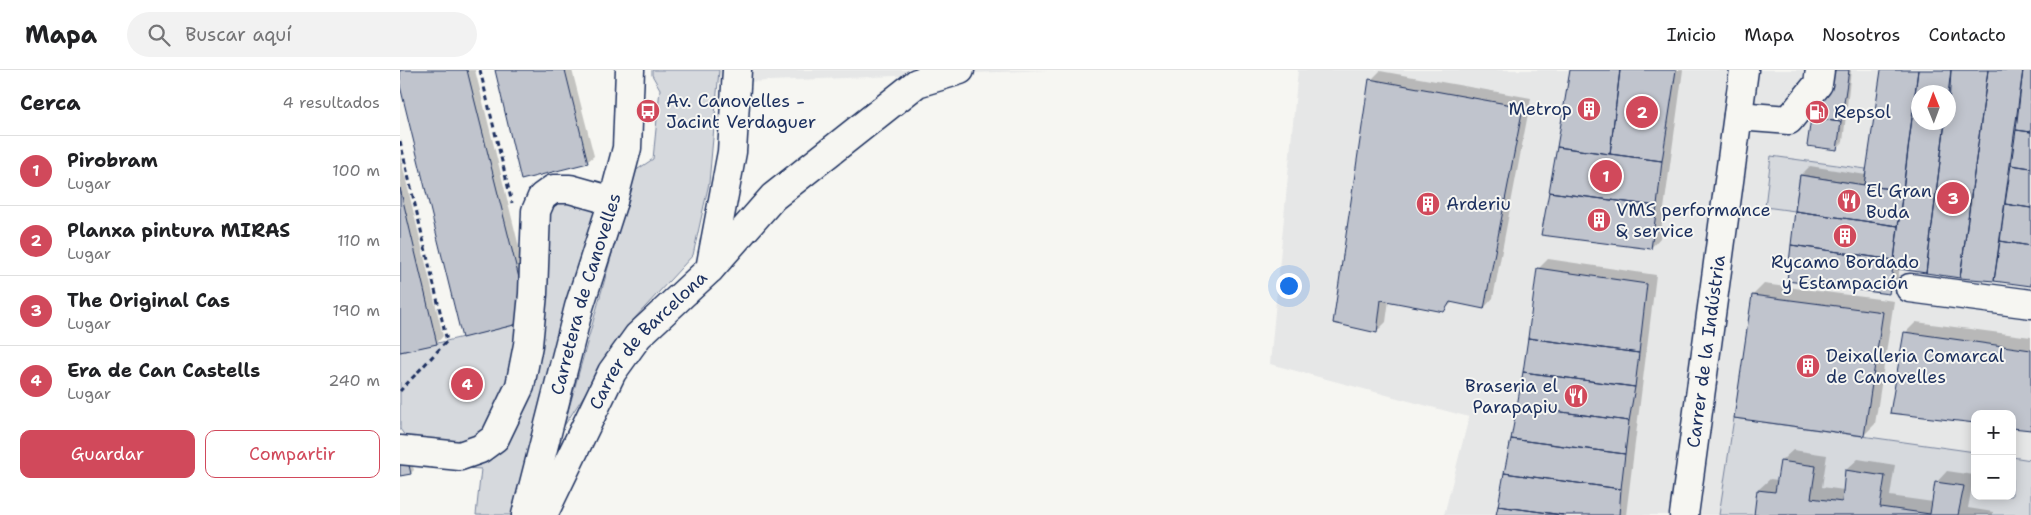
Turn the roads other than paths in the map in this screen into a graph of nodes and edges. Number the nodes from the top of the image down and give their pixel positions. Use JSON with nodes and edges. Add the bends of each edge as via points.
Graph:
{"nodes":[{"id":1,"x":630,"y":70,"type":"edge"},
{"id":2,"x":737,"y":70,"type":"edge"},
{"id":3,"x":960,"y":70,"type":"edge"},
{"id":4,"x":1744,"y":70,"type":"edge"},
{"id":5,"x":1820,"y":70,"type":"edge"},
{"id":6,"x":1738,"y":116,"type":"junction"},
{"id":7,"x":613,"y":201,"type":"junction"},
{"id":8,"x":710,"y":269,"type":"junction"},
{"id":9,"x":1910,"y":288,"type":"dead end"},
{"id":10,"x":2031,"y":304,"type":"edge"},
{"id":11,"x":400,"y":450,"type":"edge"},
{"id":12,"x":526,"y":515,"type":"edge"},
{"id":13,"x":543,"y":515,"type":"edge"},
{"id":14,"x":1684,"y":515,"type":"edge"}],
"edges":[{"from":1,"to":7,"type":"street","name":"Carretera de Canovelles","via":[[627,148]]},
{"from":2,"to":8,"type":"street","name":"Carrer de Barcelona","via":[[732,152]]},
{"from":3,"to":8,"type":"street","via":[[917,84],[773,197]]},
{"from":4,"to":6,"type":"street","name":"Carrer de la Indústria"},
{"from":5,"to":6,"type":"street","via":[[1818,84],[1789,120]]},
{"from":6,"to":14,"type":"street","name":"Carrer de la Indústria"},
{"from":7,"to":11,"type":"street","via":[[570,189],[553,189],[542,197],[536,211],[528,345],[520,386],[495,438],[480,449],[460,456]]},
{"from":7,"to":12,"type":"street","name":"Carretera de Canovelles","via":[[579,308]]},
{"from":8,"to":13,"type":"street","name":"Carrer de Barcelona","via":[[638,336],[612,372]]},
{"from":9,"to":10,"type":"street"}]}
